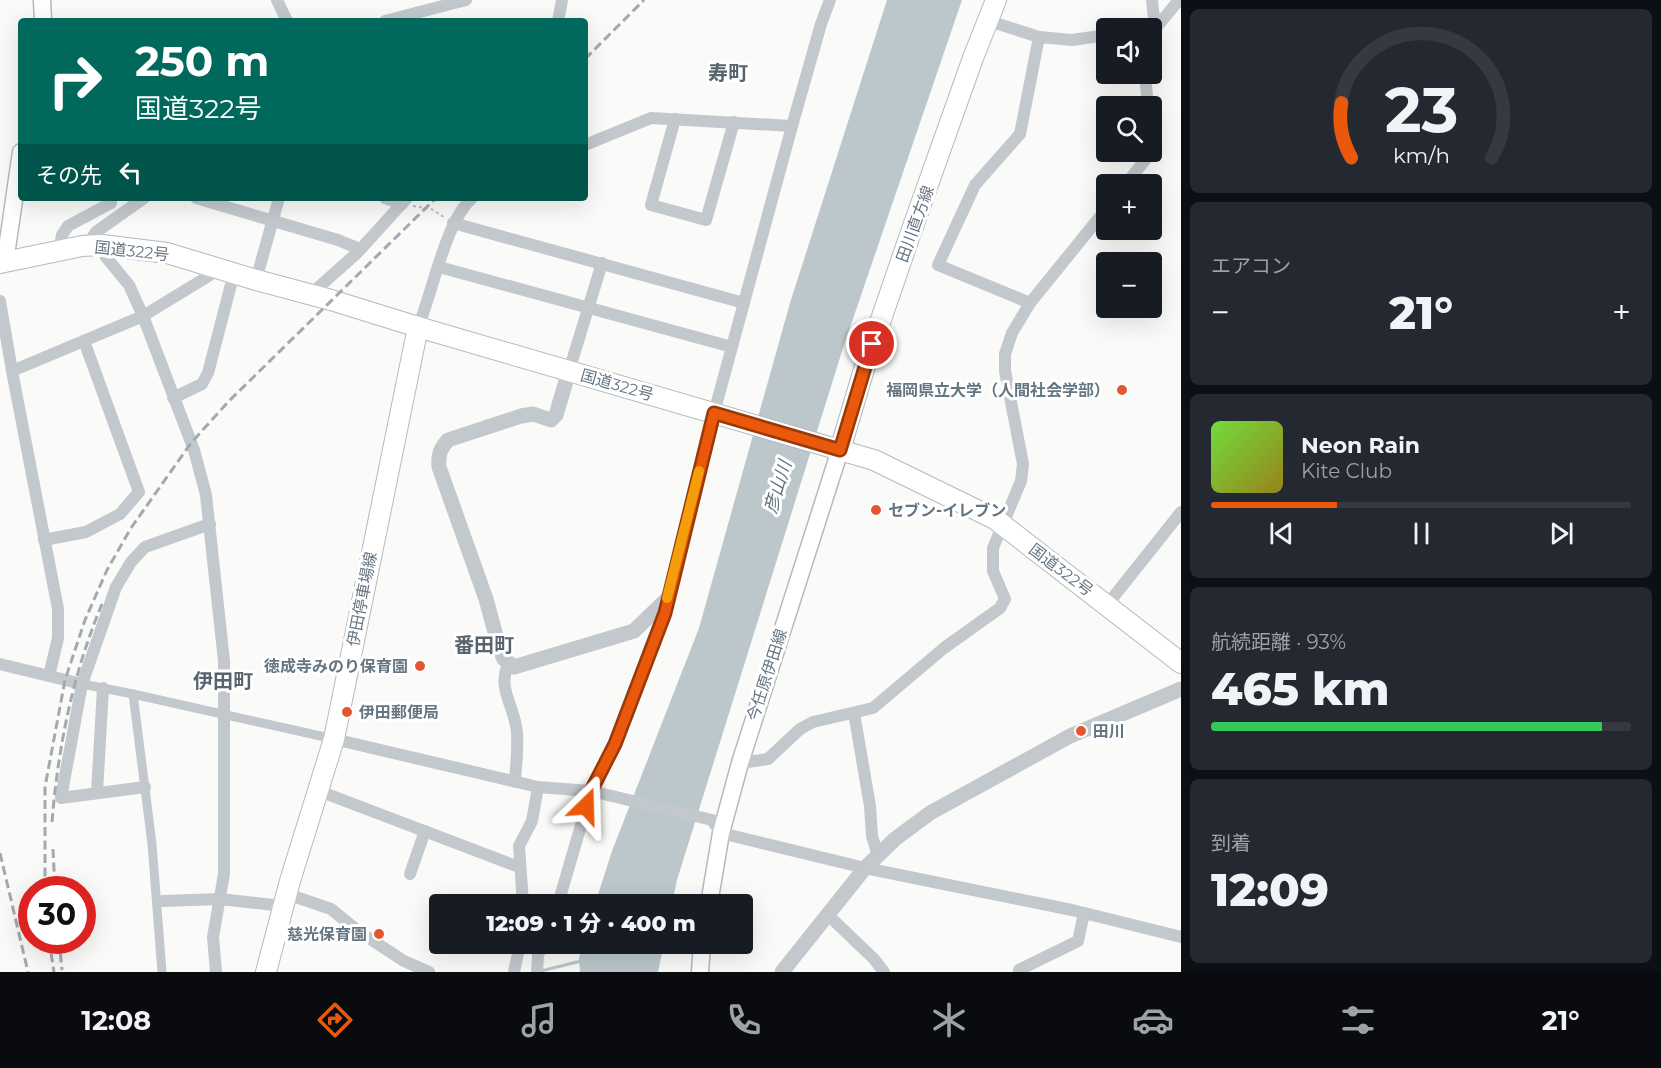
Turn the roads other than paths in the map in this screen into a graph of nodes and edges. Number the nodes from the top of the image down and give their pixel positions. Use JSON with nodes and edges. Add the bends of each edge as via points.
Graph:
{"nodes":[{"id":1,"x":42,"y":0,"type":"edge"},
{"id":2,"x":277,"y":0,"type":"edge"},
{"id":3,"x":466,"y":0,"type":"edge"},
{"id":4,"x":562,"y":0,"type":"edge"},
{"id":5,"x":830,"y":0,"type":"edge"},
{"id":6,"x":996,"y":0,"type":"edge"},
{"id":7,"x":1152,"y":0,"type":"edge"},
{"id":8,"x":1179,"y":0,"type":"edge"},
{"id":9,"x":43,"y":18,"type":"edge"},
{"id":10,"x":285,"y":18,"type":"edge"},
{"id":11,"x":397,"y":18,"type":"edge"},
{"id":12,"x":559,"y":18,"type":"edge"},
{"id":13,"x":1153,"y":18,"type":"edge"},
{"id":14,"x":1162,"y":19,"type":"edge"},
{"id":15,"x":988,"y":21,"type":"junction"},
{"id":16,"x":1039,"y":37,"type":"junction"},
{"id":17,"x":1096,"y":37,"type":"edge"},
{"id":18,"x":675,"y":119,"type":"junction"},
{"id":19,"x":734,"y":122,"type":"junction"},
{"id":20,"x":792,"y":126,"type":"junction"},
{"id":21,"x":588,"y":144,"type":"edge"},
{"id":22,"x":1143,"y":162,"type":"edge"},
{"id":23,"x":18,"y":170,"type":"edge"},
{"id":24,"x":1134,"y":174,"type":"edge"},
{"id":25,"x":140,"y":201,"type":"edge"},
{"id":26,"x":206,"y":201,"type":"edge"},
{"id":27,"x":278,"y":201,"type":"edge"},
{"id":28,"x":404,"y":201,"type":"edge"},
{"id":29,"x":469,"y":201,"type":"edge"},
{"id":30,"x":111,"y":203,"type":"dead end"},
{"id":31,"x":273,"y":220,"type":"junction"},
{"id":32,"x":1096,"y":222,"type":"edge"},
{"id":33,"x":453,"y":224,"type":"junction"},
{"id":34,"x":97,"y":245,"type":"junction"},
{"id":35,"x":360,"y":249,"type":"junction"},
{"id":36,"x":59,"y":251,"type":"junction"},
{"id":37,"x":3,"y":262,"type":"edge"},
{"id":38,"x":602,"y":263,"type":"junction"},
{"id":39,"x":439,"y":267,"type":"junction"},
{"id":40,"x":227,"y":271,"type":"junction"},
{"id":41,"x":256,"y":280,"type":"junction"},
{"id":42,"x":311,"y":294,"type":"junction"},
{"id":43,"x":0,"y":300,"type":"edge"},
{"id":44,"x":744,"y":303,"type":"junction"},
{"id":45,"x":1030,"y":303,"type":"junction"},
{"id":46,"x":588,"y":308,"type":"junction"},
{"id":47,"x":143,"y":316,"type":"junction"},
{"id":48,"x":418,"y":327,"type":"junction"},
{"id":49,"x":84,"y":341,"type":"junction"},
{"id":50,"x":732,"y":347,"type":"junction"},
{"id":51,"x":12,"y":371,"type":"junction"},
{"id":52,"x":569,"y":371,"type":"junction"},
{"id":53,"x":173,"y":398,"type":"junction"},
{"id":54,"x":720,"y":414,"type":"junction"},
{"id":55,"x":832,"y":448,"type":"junction"},
{"id":56,"x":1181,"y":512,"type":"edge"},
{"id":57,"x":210,"y":524,"type":"junction"},
{"id":58,"x":1001,"y":524,"type":"junction"},
{"id":59,"x":44,"y":540,"type":"junction"},
{"id":60,"x":667,"y":598,"type":"junction"},
{"id":61,"x":1107,"y":605,"type":"junction"},
{"id":62,"x":1181,"y":663,"type":"edge"},
{"id":63,"x":0,"y":664,"type":"edge"},
{"id":64,"x":508,"y":664,"type":"junction"},
{"id":65,"x":49,"y":676,"type":"junction"},
{"id":66,"x":82,"y":684,"type":"junction"},
{"id":67,"x":103,"y":688,"type":"junction"},
{"id":68,"x":1181,"y":689,"type":"edge"},
{"id":69,"x":134,"y":694,"type":"junction"},
{"id":70,"x":854,"y":713,"type":"junction"},
{"id":71,"x":225,"y":714,"type":"junction"},
{"id":72,"x":334,"y":740,"type":"junction"},
{"id":73,"x":740,"y":763,"type":"junction"},
{"id":74,"x":515,"y":782,"type":"junction"},
{"id":75,"x":145,"y":787,"type":"junction"},
{"id":76,"x":538,"y":787,"type":"junction"},
{"id":77,"x":319,"y":791,"type":"junction"},
{"id":78,"x":594,"y":792,"type":"junction"},
{"id":79,"x":97,"y":793,"type":"junction"},
{"id":80,"x":717,"y":827,"type":"junction"},
{"id":81,"x":425,"y":831,"type":"junction"},
{"id":82,"x":878,"y":856,"type":"junction"},
{"id":83,"x":519,"y":867,"type":"junction"},
{"id":84,"x":865,"y":868,"type":"junction"},
{"id":85,"x":410,"y":874,"type":"dead end"},
{"id":86,"x":522,"y":894,"type":"edge"},
{"id":87,"x":561,"y":894,"type":"edge"},
{"id":88,"x":710,"y":894,"type":"edge"},
{"id":89,"x":220,"y":899,"type":"junction"},
{"id":90,"x":285,"y":900,"type":"junction"},
{"id":91,"x":163,"y":901,"type":"dead end"},
{"id":92,"x":1084,"y":913,"type":"junction"},
{"id":93,"x":828,"y":915,"type":"junction"},
{"id":94,"x":1181,"y":937,"type":"edge"},
{"id":95,"x":518,"y":954,"type":"edge"},
{"id":96,"x":538,"y":954,"type":"edge"},
{"id":97,"x":701,"y":954,"type":"edge"},
{"id":98,"x":1019,"y":970,"type":"dead end"},
{"id":99,"x":162,"y":972,"type":"edge"},
{"id":100,"x":216,"y":972,"type":"edge"},
{"id":101,"x":266,"y":972,"type":"edge"},
{"id":102,"x":429,"y":972,"type":"edge"},
{"id":103,"x":514,"y":972,"type":"edge"},
{"id":104,"x":537,"y":972,"type":"edge"},
{"id":105,"x":700,"y":972,"type":"edge"},
{"id":106,"x":782,"y":972,"type":"edge"},
{"id":107,"x":884,"y":972,"type":"edge"}],
"edges":[{"from":1,"to":9,"type":"main road"},
{"from":2,"to":10,"type":"street"},
{"from":3,"to":11,"type":"street"},
{"from":4,"to":12,"type":"street"},
{"from":5,"to":20,"type":"street"},
{"from":6,"to":15,"type":"main road","name":"田川直方線"},
{"from":7,"to":13,"type":"street"},
{"from":8,"to":14,"type":"street"},
{"from":15,"to":16,"type":"street"},
{"from":15,"to":55,"type":"main road","name":"田川直方線"},
{"from":16,"to":17,"type":"street","via":[[1072,40]]},
{"from":16,"to":45,"type":"street","via":[[1020,134],[975,185],[938,265]]},
{"from":18,"to":19,"type":"street"},
{"from":18,"to":19,"type":"street","via":[[651,204],[706,220]]},
{"from":18,"to":21,"type":"street","via":[[651,118]]},
{"from":19,"to":20,"type":"street"},
{"from":20,"to":44,"type":"street"},
{"from":22,"to":24,"type":"street"},
{"from":23,"to":37,"type":"main road"},
{"from":25,"to":34,"type":"street","via":[[96,232],[93,236]]},
{"from":26,"to":31,"type":"street"},
{"from":27,"to":31,"type":"street"},
{"from":28,"to":35,"type":"street"},
{"from":29,"to":33,"type":"street"},
{"from":30,"to":36,"type":"street","via":[[68,226]]},
{"from":31,"to":35,"type":"street"},
{"from":31,"to":41,"type":"street"},
{"from":32,"to":45,"type":"street"},
{"from":33,"to":38,"type":"street"},
{"from":33,"to":39,"type":"street"},
{"from":34,"to":36,"type":"main road","name":"国道322号"},
{"from":34,"to":40,"type":"main road","name":"国道322号","via":[[167,253]]},
{"from":34,"to":47,"type":"street","via":[[129,285]]},
{"from":35,"to":42,"type":"street"},
{"from":36,"to":37,"type":"main road","name":"国道322号"},
{"from":38,"to":44,"type":"street"},
{"from":38,"to":46,"type":"street"},
{"from":39,"to":46,"type":"street"},
{"from":39,"to":48,"type":"street"},
{"from":40,"to":41,"type":"main road","name":"国道322号"},
{"from":40,"to":47,"type":"street"},
{"from":40,"to":53,"type":"street","via":[[208,373],[202,384]]},
{"from":41,"to":42,"type":"main road","name":"国道322号"},
{"from":42,"to":48,"type":"main road","name":"国道322号"},
{"from":43,"to":51,"type":"street"},
{"from":44,"to":50,"type":"street"},
{"from":45,"to":58,"type":"street","via":[[1005,354],[1023,464],[1021,481]]},
{"from":46,"to":50,"type":"street"},
{"from":46,"to":52,"type":"street"},
{"from":47,"to":49,"type":"street"},
{"from":47,"to":53,"type":"street"},
{"from":48,"to":52,"type":"main road","name":"国道322号"},
{"from":48,"to":72,"type":"main road","name":"伊田停車場線"},
{"from":49,"to":51,"type":"street"},
{"from":49,"to":59,"type":"street","via":[[139,492],[120,514],[86,532]]},
{"from":50,"to":54,"type":"street"},
{"from":51,"to":59,"type":"street"},
{"from":52,"to":54,"type":"main road","name":"国道322号"},
{"from":52,"to":64,"type":"street","via":[[551,420],[533,414],[521,416],[448,440],[438,456],[499,647]]},
{"from":53,"to":57,"type":"street","via":[[194,450]]},
{"from":54,"to":55,"type":"main road","name":"国道322号"},
{"from":54,"to":60,"type":"street"},
{"from":55,"to":58,"type":"main road","name":"国道322号","via":[[874,460]]},
{"from":55,"to":73,"type":"main road","name":"今任原伊田線"},
{"from":56,"to":61,"type":"street"},
{"from":57,"to":66,"type":"street","via":[[137,553],[116,588]]},
{"from":57,"to":71,"type":"street","via":[[224,660]]},
{"from":58,"to":61,"type":"main road","name":"国道322号"},
{"from":58,"to":70,"type":"street","via":[[993,548],[993,571],[1005,599],[1000,608],[944,648],[873,708]]},
{"from":59,"to":65,"type":"street","via":[[58,609],[58,638]]},
{"from":60,"to":64,"type":"street","via":[[634,630],[521,666]]},
{"from":60,"to":78,"type":"street","via":[[665,613]]},
{"from":61,"to":62,"type":"main road","name":"国道322号"},
{"from":63,"to":65,"type":"street"},
{"from":64,"to":74,"type":"street","via":[[503,684],[515,716]]},
{"from":65,"to":66,"type":"street"},
{"from":66,"to":67,"type":"street"},
{"from":66,"to":79,"type":"street","via":[[61,798]]},
{"from":67,"to":69,"type":"street"},
{"from":67,"to":79,"type":"street"},
{"from":68,"to":82,"type":"street","via":[[1070,736],[930,813]]},
{"from":69,"to":71,"type":"street"},
{"from":69,"to":75,"type":"street"},
{"from":70,"to":73,"type":"street","via":[[813,722],[768,759]]},
{"from":70,"to":82,"type":"street"},
{"from":71,"to":72,"type":"street"},
{"from":71,"to":89,"type":"street","via":[[224,874]]},
{"from":72,"to":74,"type":"street"},
{"from":72,"to":77,"type":"main road","name":"伊田停車場線"},
{"from":73,"to":80,"type":"main road","name":"今任原伊田線"},
{"from":74,"to":76,"type":"street"},
{"from":75,"to":79,"type":"street"},
{"from":75,"to":99,"type":"street"},
{"from":76,"to":78,"type":"street"},
{"from":76,"to":83,"type":"street","via":[[532,821],[519,846]]},
{"from":77,"to":81,"type":"street"},
{"from":77,"to":90,"type":"main road","name":"伊田停車場線"},
{"from":78,"to":80,"type":"street"},
{"from":78,"to":87,"type":"street"},
{"from":80,"to":84,"type":"street"},
{"from":80,"to":88,"type":"main road","name":"今任原伊田線"},
{"from":81,"to":83,"type":"street"},
{"from":81,"to":85,"type":"street"},
{"from":82,"to":84,"type":"street"},
{"from":83,"to":86,"type":"street"},
{"from":84,"to":92,"type":"street"},
{"from":84,"to":93,"type":"street"},
{"from":89,"to":90,"type":"street"},
{"from":89,"to":91,"type":"street"},
{"from":89,"to":100,"type":"street","via":[[213,937]]},
{"from":90,"to":101,"type":"main road","name":"伊田停車場線"},
{"from":90,"to":102,"type":"street","via":[[330,909],[394,955]]},
{"from":92,"to":94,"type":"street"},
{"from":92,"to":98,"type":"street","via":[[1078,941]]},
{"from":93,"to":106,"type":"street"},
{"from":93,"to":107,"type":"street"},
{"from":95,"to":103,"type":"street"},
{"from":96,"to":104,"type":"street"},
{"from":97,"to":105,"type":"main road"}]}
